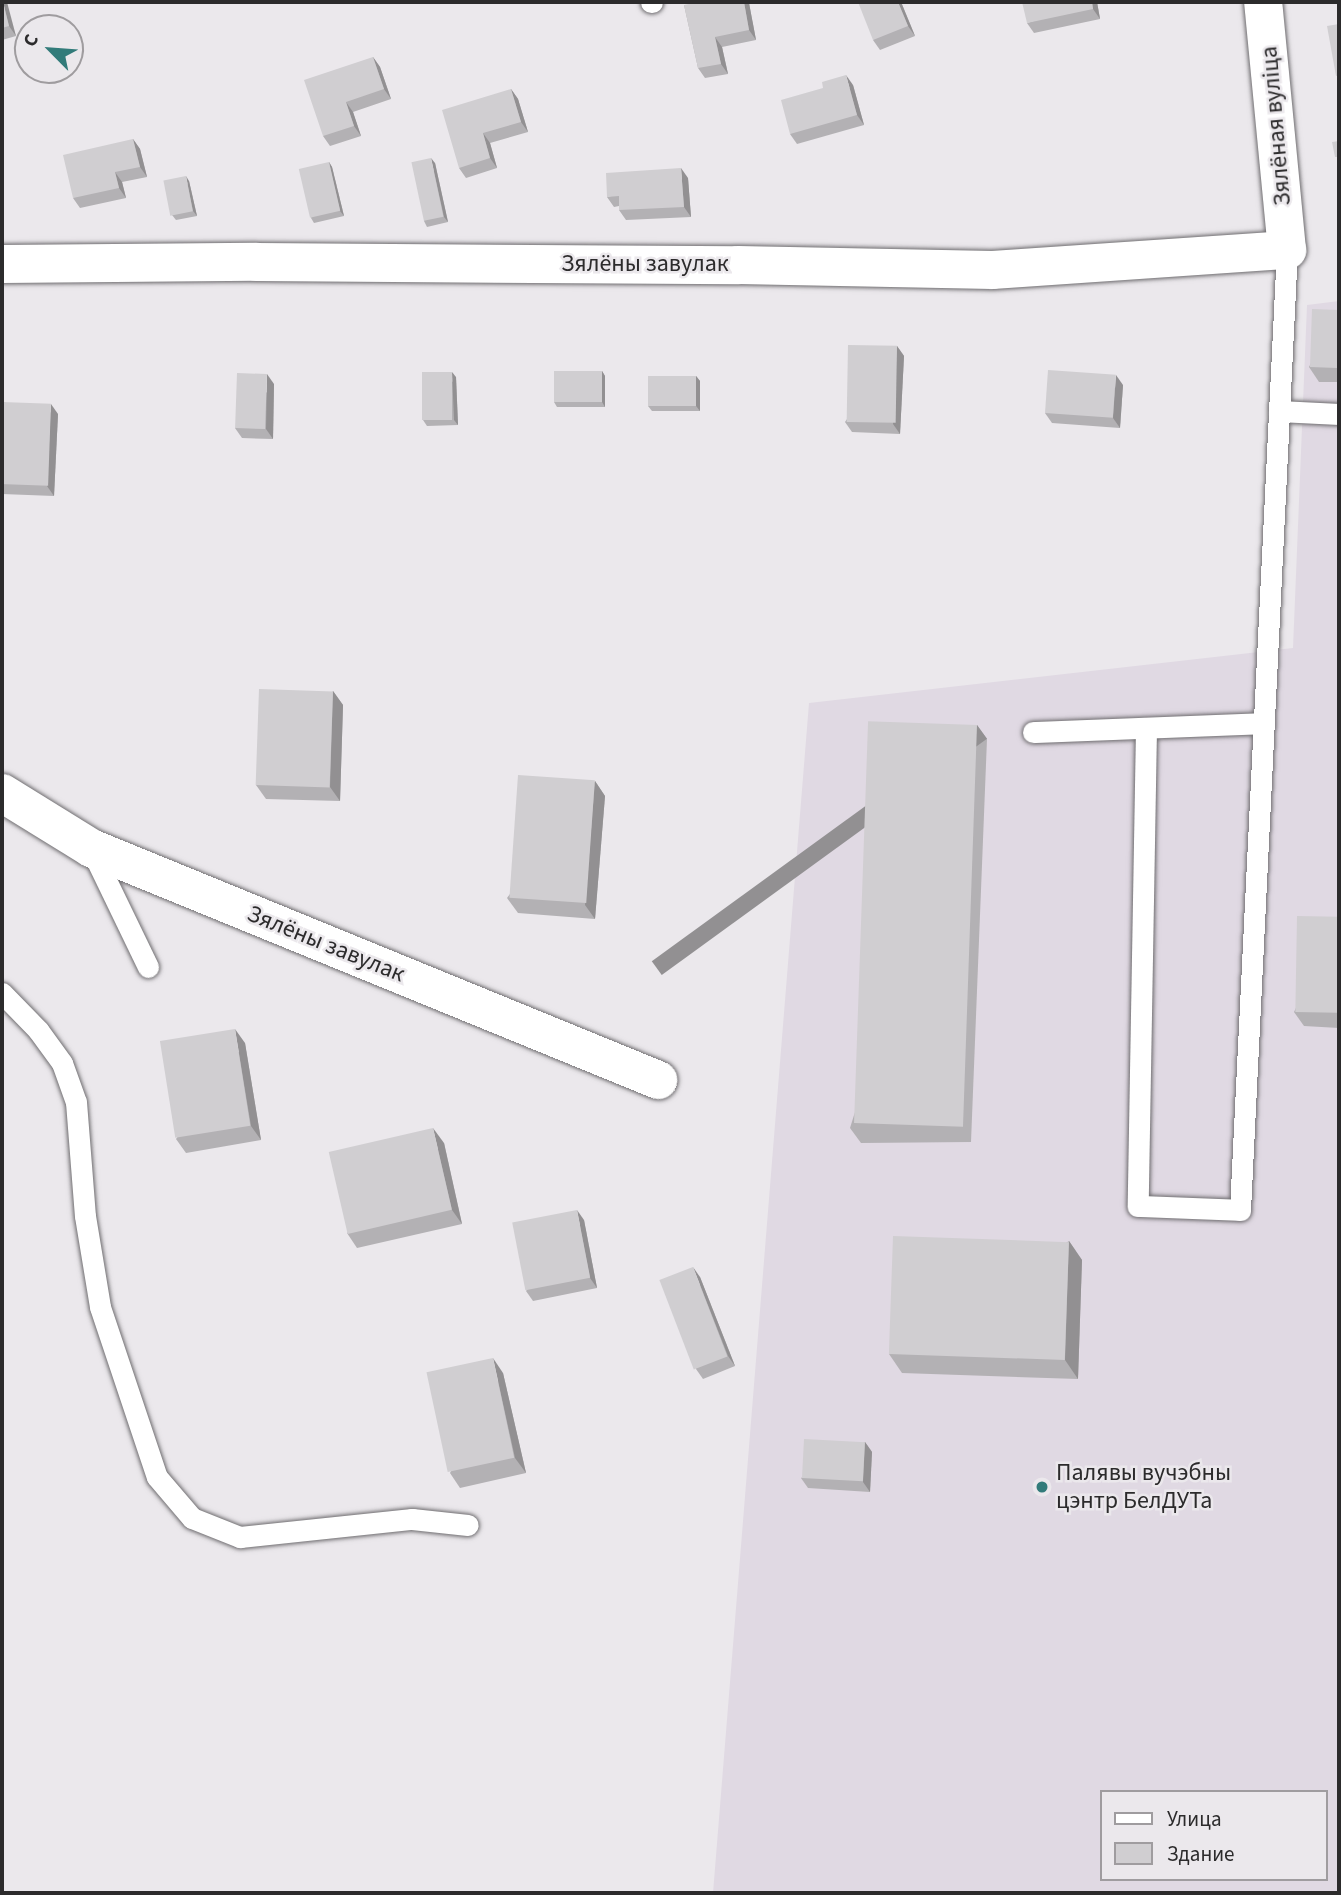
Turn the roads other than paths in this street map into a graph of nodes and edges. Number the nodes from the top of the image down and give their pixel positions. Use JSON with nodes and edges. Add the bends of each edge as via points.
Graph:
{"nodes":[{"id":1,"x":1263,"y":2,"type":"edge"},
{"id":2,"x":1287,"y":250,"type":"junction"},
{"id":3,"x":2,"y":264,"type":"edge"},
{"id":4,"x":1279,"y":411,"type":"junction"},
{"id":5,"x":1339,"y":414,"type":"edge"},
{"id":6,"x":1264,"y":723,"type":"junction"},
{"id":7,"x":1146,"y":728,"type":"junction"},
{"id":8,"x":1033,"y":732,"type":"dead end"},
{"id":9,"x":2,"y":793,"type":"edge"},
{"id":10,"x":91,"y":848,"type":"junction"},
{"id":11,"x":148,"y":967,"type":"dead end"},
{"id":12,"x":2,"y":993,"type":"edge"},
{"id":13,"x":658,"y":1080,"type":"dead end"},
{"id":14,"x":468,"y":1525,"type":"dead end"}],
"edges":[{"from":1,"to":2,"type":"street","name":"Зялёная вуліца"},
{"from":2,"to":3,"type":"street","name":"Зялёны завулак","via":[[993,270],[738,264]]},
{"from":2,"to":4,"type":"lane"},
{"from":4,"to":5,"type":"lane"},
{"from":4,"to":6,"type":"lane"},
{"from":6,"to":7,"type":"lane"},
{"from":6,"to":7,"type":"lane","via":[[1240,1210],[1138,1206]]},
{"from":7,"to":8,"type":"lane"},
{"from":9,"to":10,"type":"street","name":"Зялёны завулак"},
{"from":10,"to":11,"type":"lane"},
{"from":10,"to":13,"type":"street","name":"Зялёны завулак"},
{"from":12,"to":14,"type":"lane","via":[[62,1063],[76,1102],[85,1216],[100,1307],[158,1477],[192,1518],[240,1537],[412,1519]]}]}
